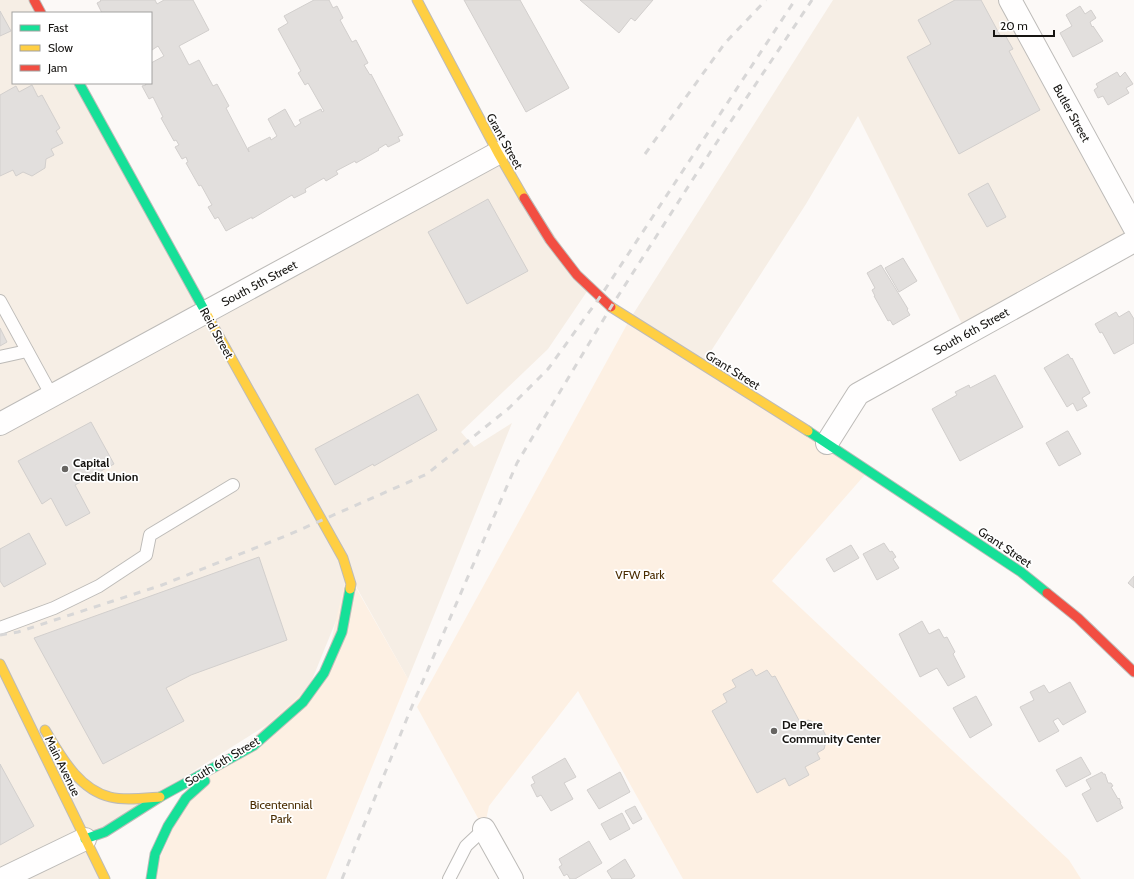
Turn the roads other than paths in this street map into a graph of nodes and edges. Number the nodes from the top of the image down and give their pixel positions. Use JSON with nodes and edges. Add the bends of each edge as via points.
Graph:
{"nodes":[{"id":1,"x":34,"y":0,"type":"edge"},
{"id":2,"x":416,"y":0,"type":"edge"},
{"id":3,"x":1010,"y":0,"type":"edge"},
{"id":4,"x":40,"y":12,"type":"edge"},
{"id":5,"x":80,"y":84,"type":"edge"},
{"id":6,"x":498,"y":153,"type":"junction"},
{"id":7,"x":1134,"y":227,"type":"edge"},
{"id":8,"x":1134,"y":241,"type":"edge"},
{"id":9,"x":0,"y":301,"type":"edge"},
{"id":10,"x":205,"y":312,"type":"junction"},
{"id":11,"x":27,"y":352,"type":"junction"},
{"id":12,"x":0,"y":357,"type":"edge"},
{"id":13,"x":52,"y":396,"type":"junction"},
{"id":14,"x":0,"y":424,"type":"edge"},
{"id":15,"x":827,"y":443,"type":"junction"},
{"id":16,"x":232,"y":486,"type":"dead end"},
{"id":17,"x":351,"y":584,"type":"joint"},
{"id":18,"x":0,"y":628,"type":"edge"},
{"id":19,"x":0,"y":658,"type":"edge"},
{"id":20,"x":0,"y":664,"type":"edge"},
{"id":21,"x":1134,"y":672,"type":"edge"},
{"id":22,"x":34,"y":712,"type":"dead end"},
{"id":23,"x":42,"y":725,"type":"dead end"},
{"id":24,"x":253,"y":746,"type":"junction"},
{"id":25,"x":160,"y":798,"type":"junction"},
{"id":26,"x":484,"y":829,"type":"joint"},
{"id":27,"x":85,"y":839,"type":"junction"},
{"id":28,"x":2,"y":879,"type":"edge"},
{"id":29,"x":105,"y":879,"type":"edge"},
{"id":30,"x":151,"y":879,"type":"edge"},
{"id":31,"x":449,"y":879,"type":"edge"},
{"id":32,"x":512,"y":879,"type":"edge"}],
"edges":[{"from":1,"to":4,"type":"main road"},
{"from":2,"to":6,"type":"main road","name":"Grant Street"},
{"from":3,"to":7,"type":"street","name":"Butler Street"},
{"from":5,"to":10,"type":"main road","name":"Reid Street"},
{"from":6,"to":10,"type":"street","name":"South 5th Street"},
{"from":6,"to":15,"type":"main road","name":"Grant Street","via":[[550,240],[578,275],[611,308]]},
{"from":8,"to":15,"type":"street","name":"South 6th Street","via":[[858,394]]},
{"from":9,"to":11,"type":"lane"},
{"from":10,"to":13,"type":"street","name":"South 5th Street"},
{"from":10,"to":17,"type":"main road","name":"Reid Street","via":[[343,558]]},
{"from":11,"to":12,"type":"lane"},
{"from":11,"to":13,"type":"lane"},
{"from":13,"to":14,"type":"street","name":"South 5th Street"},
{"from":15,"to":21,"type":"main road","name":"Grant Street","via":[[1021,572],[1078,618]]},
{"from":16,"to":18,"type":"lane","via":[[150,535],[146,555],[99,586],[54,608]]},
{"from":17,"to":24,"type":"main road","name":"South 6th Street","via":[[342,632],[324,673],[303,702]]},
{"from":19,"to":22,"type":"main road"},
{"from":20,"to":27,"type":"main road","name":"Main Avenue"},
{"from":23,"to":25,"type":"main road","via":[[82,782],[95,792],[112,798]]},
{"from":24,"to":25,"type":"main road","name":"South 6th Street"},
{"from":24,"to":30,"type":"main road","via":[[186,798],[168,826],[155,854]]},
{"from":25,"to":27,"type":"main road","name":"South 6th Street","via":[[105,832]]},
{"from":26,"to":31,"type":"lane","via":[[466,846]]},
{"from":26,"to":32,"type":"street"},
{"from":27,"to":28,"type":"street"},
{"from":27,"to":29,"type":"main road","name":"Main Avenue"}]}
